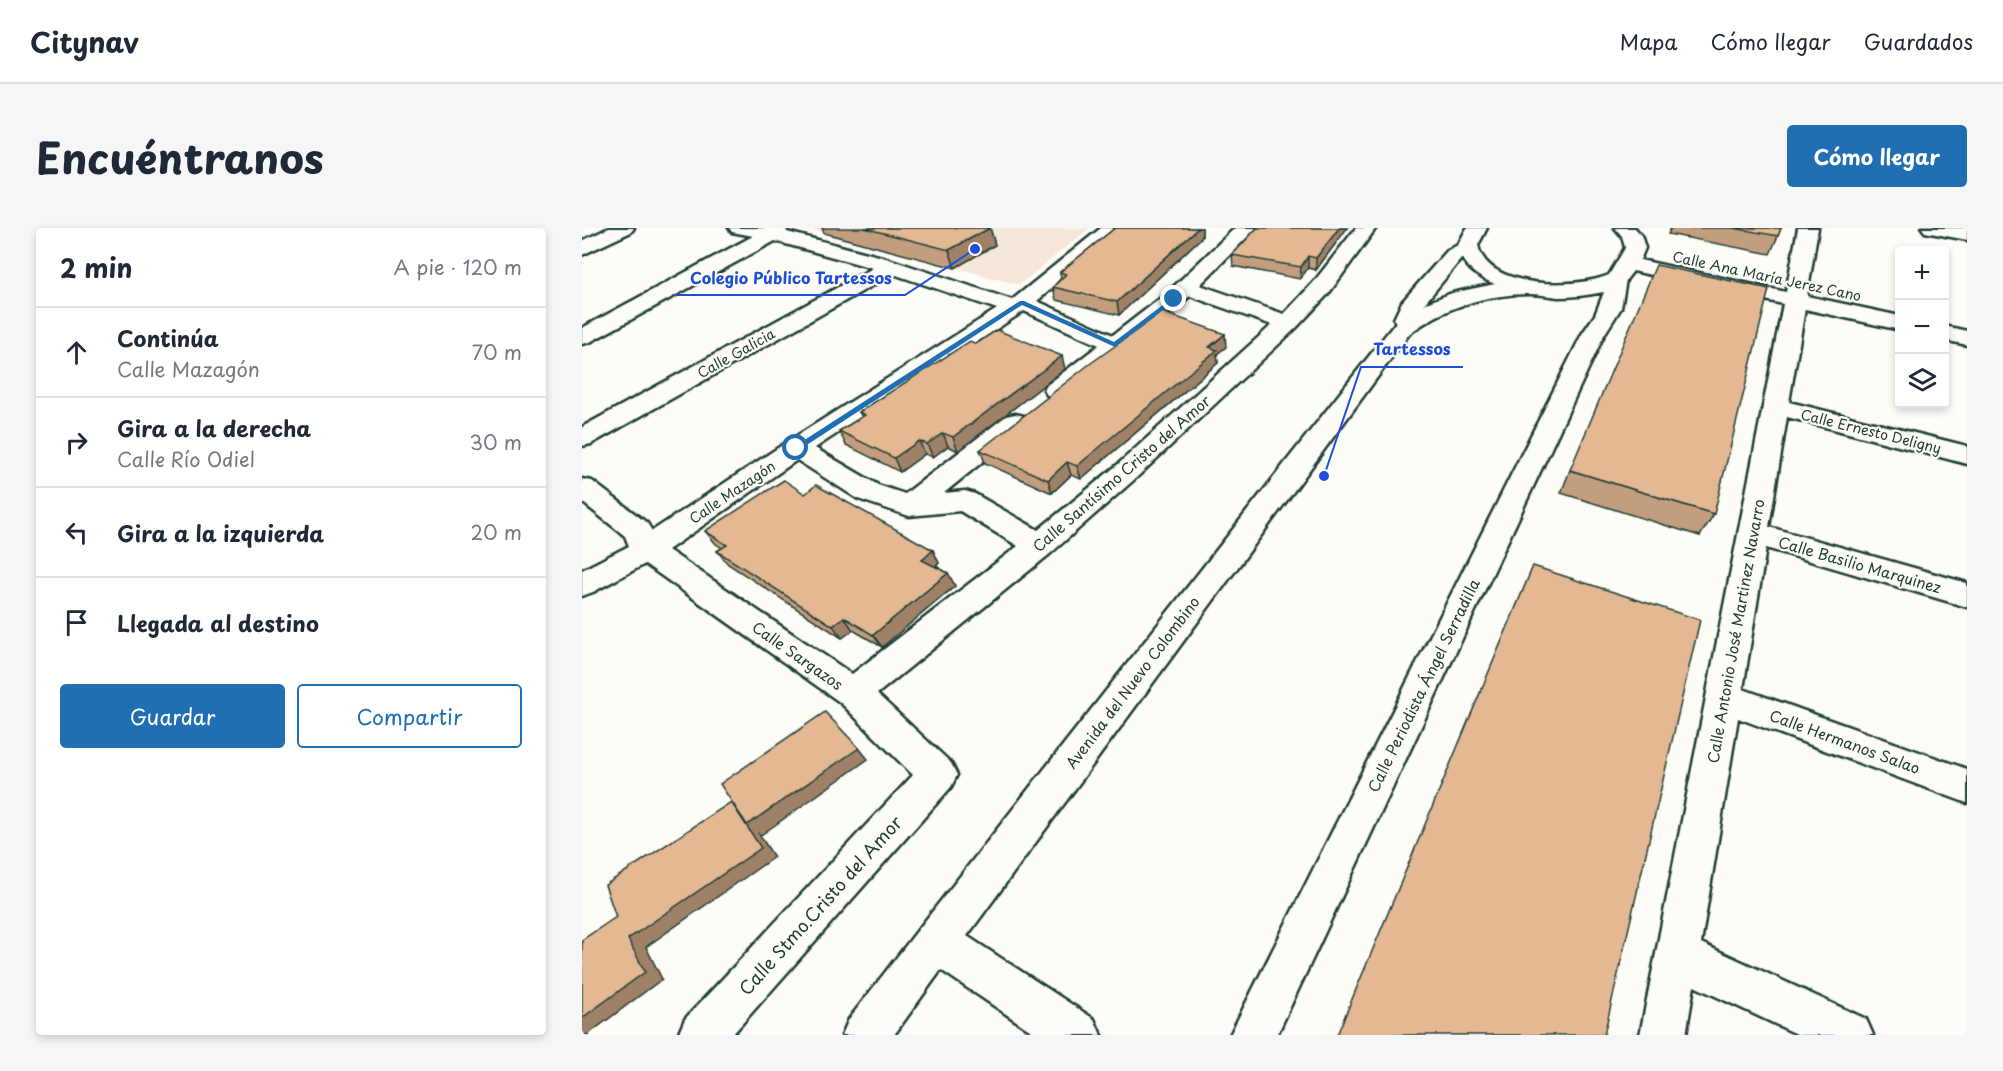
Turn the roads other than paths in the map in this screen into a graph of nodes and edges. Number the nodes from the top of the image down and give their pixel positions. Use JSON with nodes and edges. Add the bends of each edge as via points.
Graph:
{"nodes":[{"id":1,"x":624,"y":228,"type":"edge"},
{"id":2,"x":739,"y":228,"type":"edge"},
{"id":3,"x":1113,"y":228,"type":"edge"},
{"id":4,"x":1246,"y":228,"type":"edge"},
{"id":5,"x":1366,"y":228,"type":"edge"},
{"id":6,"x":1625,"y":228,"type":"edge"},
{"id":7,"x":1808,"y":228,"type":"edge"},
{"id":8,"x":1932,"y":228,"type":"edge"},
{"id":9,"x":778,"y":231,"type":"edge"},
{"id":10,"x":1967,"y":234,"type":"edge"},
{"id":11,"x":1467,"y":237,"type":"edge"},
{"id":12,"x":582,"y":249,"type":"edge"},
{"id":13,"x":1626,"y":264,"type":"junction"},
{"id":14,"x":890,"y":267,"type":"junction"},
{"id":15,"x":1186,"y":287,"type":"junction"},
{"id":16,"x":1526,"y":288,"type":"junction"},
{"id":17,"x":1555,"y":291,"type":"junction"},
{"id":18,"x":1797,"y":292,"type":"junction"},
{"id":19,"x":1895,"y":304,"type":"edge"},
{"id":20,"x":1019,"y":305,"type":"junction"},
{"id":21,"x":1949,"y":315,"type":"edge"},
{"id":22,"x":1967,"y":319,"type":"edge"},
{"id":23,"x":1895,"y":322,"type":"edge"},
{"id":24,"x":1288,"y":323,"type":"junction"},
{"id":25,"x":1401,"y":329,"type":"junction"},
{"id":26,"x":1593,"y":334,"type":"junction"},
{"id":27,"x":1949,"y":334,"type":"edge"},
{"id":28,"x":582,"y":338,"type":"edge"},
{"id":29,"x":1967,"y":338,"type":"edge"},
{"id":30,"x":1115,"y":345,"type":"junction"},
{"id":31,"x":1776,"y":406,"type":"junction"},
{"id":32,"x":582,"y":438,"type":"edge"},
{"id":33,"x":796,"y":448,"type":"junction"},
{"id":34,"x":1967,"y":455,"type":"edge"},
{"id":35,"x":582,"y":488,"type":"edge"},
{"id":36,"x":909,"y":506,"type":"junction"},
{"id":37,"x":1752,"y":533,"type":"junction"},
{"id":38,"x":1040,"y":545,"type":"junction"},
{"id":39,"x":646,"y":550,"type":"junction"},
{"id":40,"x":582,"y":584,"type":"edge"},
{"id":41,"x":1967,"y":596,"type":"edge"},
{"id":42,"x":853,"y":693,"type":"junction"},
{"id":43,"x":1723,"y":697,"type":"junction"},
{"id":44,"x":938,"y":775,"type":"joint"},
{"id":45,"x":1967,"y":786,"type":"edge"},
{"id":46,"x":936,"y":941,"type":"junction"},
{"id":47,"x":1678,"y":955,"type":"junction"},
{"id":48,"x":701,"y":1035,"type":"edge"},
{"id":49,"x":865,"y":1035,"type":"edge"},
{"id":50,"x":1078,"y":1035,"type":"edge"},
{"id":51,"x":1253,"y":1035,"type":"edge"},
{"id":52,"x":1663,"y":1035,"type":"edge"},
{"id":53,"x":1850,"y":1035,"type":"edge"}],
"edges":[{"from":1,"to":12,"type":"street"},
{"from":2,"to":9,"type":"street"},
{"from":3,"to":20,"type":"street","name":"Calle Mazagón"},
{"from":4,"to":15,"type":"street"},
{"from":5,"to":24,"type":"street","name":"Calle Santísimo Cristo del Amor","via":[[1321,288]]},
{"from":6,"to":13,"type":"street","via":[[1631,235]]},
{"from":7,"to":18,"type":"street","name":"Calle Antonio José Martinez Navarro"},
{"from":8,"to":10,"type":"street"},
{"from":9,"to":14,"type":"street"},
{"from":9,"to":28,"type":"street"},
{"from":11,"to":16,"type":"street","via":[[1471,257],[1479,266],[1491,275]]},
{"from":11,"to":25,"type":"street","name":"Avenida del Nuevo Colombino","via":[[1410,307]]},
{"from":13,"to":17,"type":"street","via":[[1600,286]]},
{"from":13,"to":18,"type":"street","name":"Calle Ana María Jerez Cano"},
{"from":13,"to":26,"type":"street","name":"Calle Periodista Ángel Serradilla","via":[[1607,318]]},
{"from":14,"to":20,"type":"street"},
{"from":14,"to":32,"type":"street","name":"Calle Galicia"},
{"from":15,"to":24,"type":"street"},
{"from":15,"to":30,"type":"street"},
{"from":16,"to":17,"type":"street"},
{"from":16,"to":25,"type":"street","name":"Avenida del Nuevo Colombino","via":[[1475,293],[1440,303]]},
{"from":17,"to":26,"type":"street","via":[[1583,310]]},
{"from":18,"to":19,"type":"street","name":"Calle Ana María Jerez Cano"},
{"from":18,"to":23,"type":"street","name":"Calle Ana María Jerez Cano"},
{"from":18,"to":31,"type":"street","name":"Calle Antonio José Martinez Navarro"},
{"from":20,"to":30,"type":"street"},
{"from":20,"to":33,"type":"street","name":"Calle Mazagón"},
{"from":21,"to":22,"type":"street"},
{"from":24,"to":38,"type":"street","name":"Calle Santísimo Cristo del Amor"},
{"from":25,"to":46,"type":"street","name":"Avenida del Nuevo Colombino"},
{"from":26,"to":51,"type":"street","name":"Calle Periodista Ángel Serradilla"},
{"from":27,"to":29,"type":"street"},
{"from":30,"to":36,"type":"street"},
{"from":31,"to":34,"type":"street","name":"Calle Ernesto Deligny"},
{"from":31,"to":37,"type":"street","name":"Calle Antonio José Martinez Navarro"},
{"from":33,"to":36,"type":"street","via":[[868,492]]},
{"from":33,"to":39,"type":"street","name":"Calle Mazagón"},
{"from":35,"to":39,"type":"street","via":[[637,530]]},
{"from":36,"to":38,"type":"street","via":[[965,501]]},
{"from":37,"to":41,"type":"street","name":"Calle Basilio Marquinez"},
{"from":37,"to":43,"type":"street","name":"Calle Antonio José Martinez Navarro"},
{"from":38,"to":42,"type":"street","name":"Calle Santísimo Cristo del Amor"},
{"from":39,"to":40,"type":"street","name":"Calle Mazagón"},
{"from":39,"to":42,"type":"street","name":"Calle Sargazos"},
{"from":42,"to":44,"type":"street","name":"Calle Sargazos"},
{"from":43,"to":45,"type":"street","name":"Calle Hermanos Salao"},
{"from":43,"to":47,"type":"street","name":"Calle Antonio José Martinez Navarro"},
{"from":44,"to":48,"type":"street","name":"Calle Stmo.Cristo del Amor"},
{"from":46,"to":49,"type":"street","name":"Avenida del Nuevo Colombino"},
{"from":46,"to":50,"type":"street"},
{"from":47,"to":52,"type":"street","name":"Calle Antonio José Martinez Navarro"},
{"from":47,"to":53,"type":"street"}]}
